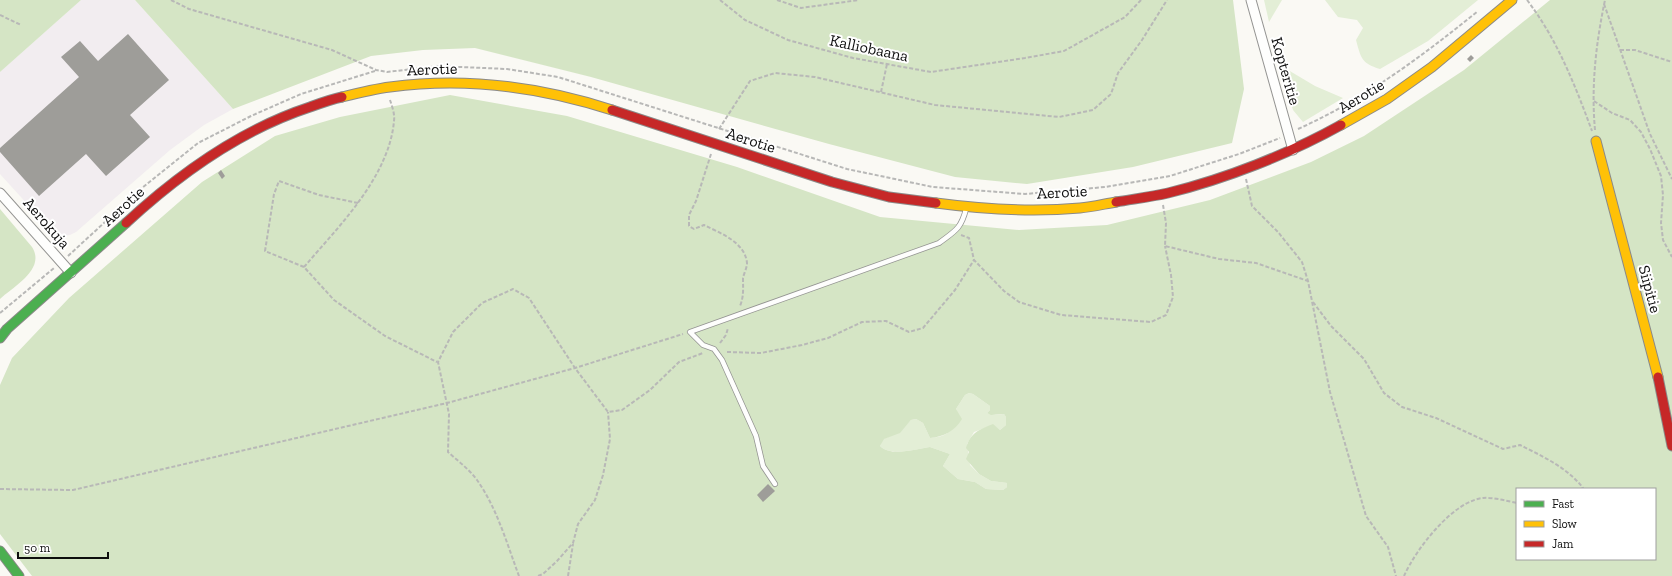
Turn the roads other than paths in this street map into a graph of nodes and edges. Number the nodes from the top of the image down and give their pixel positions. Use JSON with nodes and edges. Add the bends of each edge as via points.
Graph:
{"nodes":[{"id":1,"x":1251,"y":0,"type":"edge"},
{"id":2,"x":1512,"y":0,"type":"edge"},
{"id":3,"x":1596,"y":141,"type":"road end"},
{"id":4,"x":1293,"y":150,"type":"junction"},
{"id":5,"x":0,"y":193,"type":"edge"},
{"id":6,"x":966,"y":207,"type":"junction"},
{"id":7,"x":72,"y":273,"type":"junction"},
{"id":8,"x":3,"y":330,"type":"edge"},
{"id":9,"x":0,"y":338,"type":"edge"},
{"id":10,"x":1672,"y":446,"type":"edge"},
{"id":11,"x":775,"y":484,"type":"dead end"},
{"id":12,"x":0,"y":551,"type":"edge"},
{"id":13,"x":19,"y":576,"type":"edge"}],
"edges":[{"from":1,"to":4,"type":"street","name":"Kopteritie"},
{"from":2,"to":4,"type":"street","name":"Aerotie","via":[[1432,68],[1387,99],[1360,116]]},
{"from":3,"to":10,"type":"street","name":"Siipitie","via":[[1663,396]]},
{"from":4,"to":6,"type":"street","name":"Aerotie","via":[[1207,182],[1162,194],[1081,208]]},
{"from":5,"to":7,"type":"street","name":"Aerokuja"},
{"from":6,"to":7,"type":"street","name":"Aerotie","via":[[889,197],[832,182],[584,101],[540,90],[445,82],[354,93],[278,118],[229,143],[172,182]]},
{"from":6,"to":11,"type":"lane","via":[[963,222],[939,243],[690,332],[703,345],[717,348],[756,436],[763,466]]},
{"from":7,"to":8,"type":"street","name":"Aerotie"},
{"from":8,"to":9,"type":"street","name":"Aerotie"},
{"from":12,"to":13,"type":"street"}]}
